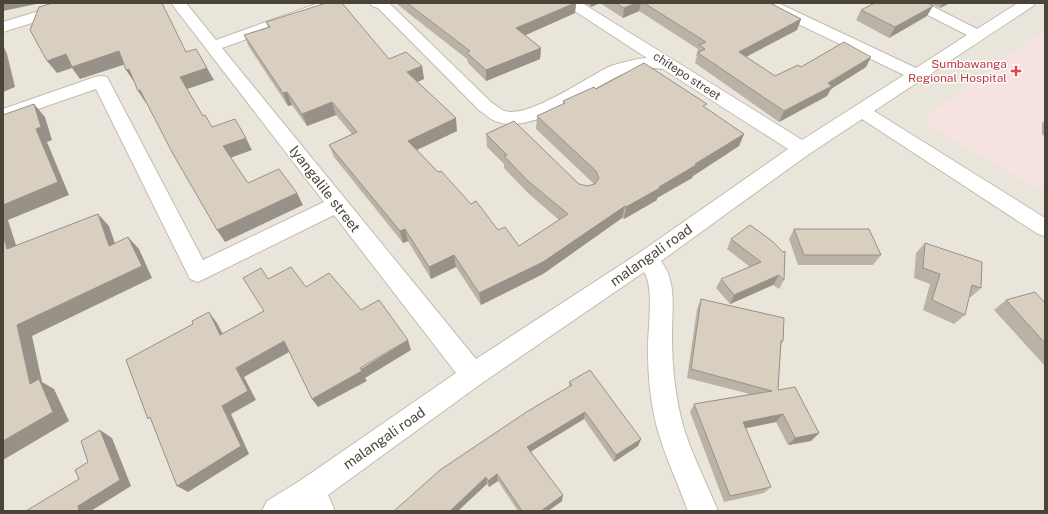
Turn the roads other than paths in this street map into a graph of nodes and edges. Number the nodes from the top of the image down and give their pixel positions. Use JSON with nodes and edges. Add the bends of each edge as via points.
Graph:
{"nodes":[{"id":1,"x":81,"y":3,"type":"edge"},
{"id":2,"x":178,"y":3,"type":"edge"},
{"id":3,"x":333,"y":3,"type":"edge"},
{"id":4,"x":377,"y":3,"type":"edge"},
{"id":5,"x":572,"y":3,"type":"edge"},
{"id":6,"x":766,"y":3,"type":"edge"},
{"id":7,"x":915,"y":3,"type":"edge"},
{"id":8,"x":1028,"y":3,"type":"edge"},
{"id":9,"x":3,"y":27,"type":"edge"},
{"id":10,"x":978,"y":35,"type":"junction"},
{"id":11,"x":213,"y":46,"type":"junction"},
{"id":12,"x":669,"y":64,"type":"junction"},
{"id":13,"x":918,"y":75,"type":"junction"},
{"id":14,"x":862,"y":111,"type":"junction"},
{"id":15,"x":3,"y":115,"type":"edge"},
{"id":16,"x":514,"y":118,"type":"junction"},
{"id":17,"x":527,"y":134,"type":"edge"},
{"id":18,"x":802,"y":149,"type":"junction"},
{"id":19,"x":337,"y":205,"type":"junction"},
{"id":20,"x":1045,"y":228,"type":"edge"},
{"id":21,"x":647,"y":259,"type":"junction"},
{"id":22,"x":473,"y":375,"type":"junction"},
{"id":23,"x":316,"y":500,"type":"edge"},
{"id":24,"x":277,"y":511,"type":"edge"},
{"id":25,"x":703,"y":511,"type":"edge"}],
"edges":[{"from":1,"to":9,"type":"street"},
{"from":2,"to":11,"type":"street","name":"lyangalile street"},
{"from":3,"to":11,"type":"street"},
{"from":4,"to":16,"type":"street","via":[[382,5],[486,107],[502,117]]},
{"from":5,"to":12,"type":"street","name":"chitepo street"},
{"from":6,"to":13,"type":"street"},
{"from":7,"to":10,"type":"street"},
{"from":8,"to":10,"type":"street","name":"malangali road"},
{"from":10,"to":13,"type":"street","name":"malangali road"},
{"from":11,"to":19,"type":"street","name":"lyangalile street"},
{"from":12,"to":16,"type":"street","via":[[631,65],[532,115]]},
{"from":12,"to":18,"type":"street","name":"chitepo street"},
{"from":13,"to":14,"type":"street","name":"malangali road"},
{"from":14,"to":18,"type":"street","name":"malangali road"},
{"from":14,"to":20,"type":"street"},
{"from":15,"to":19,"type":"street","via":[[101,82],[198,273]]},
{"from":16,"to":17,"type":"street"},
{"from":18,"to":21,"type":"street","name":"malangali road"},
{"from":19,"to":22,"type":"street","name":"lyangalile street"},
{"from":21,"to":22,"type":"street","name":"malangali road"},
{"from":21,"to":25,"type":"street","via":[[658,274],[661,288],[660,353],[663,391],[671,429]]},
{"from":22,"to":23,"type":"street","name":"malangali road"},
{"from":23,"to":24,"type":"street","name":"malangali road"}]}
